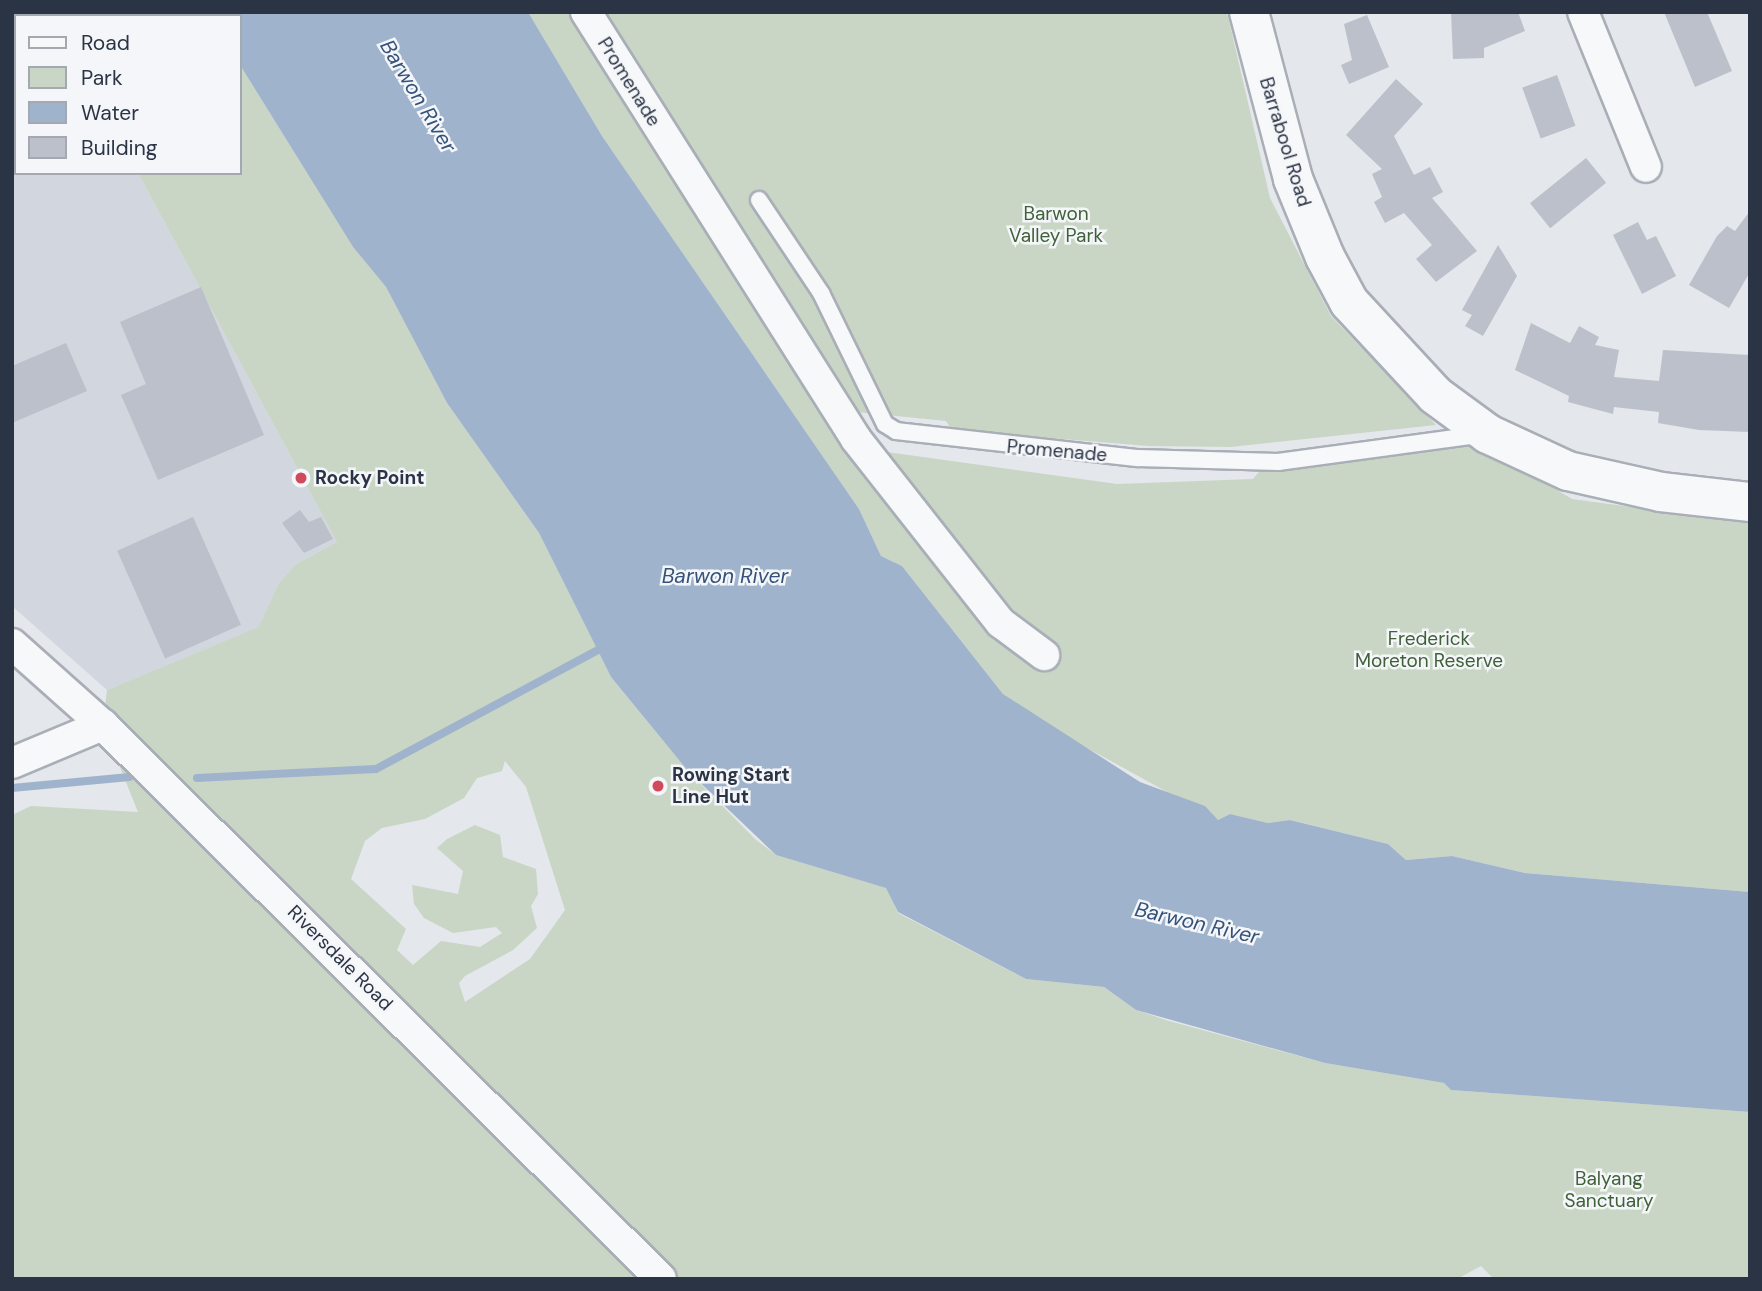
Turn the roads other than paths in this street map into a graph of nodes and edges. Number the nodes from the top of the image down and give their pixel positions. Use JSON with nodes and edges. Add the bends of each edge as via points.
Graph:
{"nodes":[{"id":1,"x":586,"y":12,"type":"edge"},
{"id":2,"x":1584,"y":12,"type":"edge"},
{"id":3,"x":1252,"y":14,"type":"edge"},
{"id":4,"x":1646,"y":167,"type":"dead end"},
{"id":5,"x":759,"y":200,"type":"dead end"},
{"id":6,"x":1488,"y":434,"type":"junction"},
{"id":7,"x":1750,"y":502,"type":"edge"},
{"id":8,"x":12,"y":644,"type":"edge"},
{"id":9,"x":1044,"y":655,"type":"dead end"},
{"id":10,"x":103,"y":725,"type":"junction"},
{"id":11,"x":12,"y":763,"type":"edge"},
{"id":12,"x":661,"y":1279,"type":"edge"}],
"edges":[{"from":1,"to":9,"type":"street","name":"Promenade","via":[[856,439],[1001,623]]},
{"from":2,"to":4,"type":"street"},
{"from":3,"to":6,"type":"street","name":"Barrabool Road","via":[[1293,179],[1349,302],[1435,395]]},
{"from":5,"to":6,"type":"lane","name":"Promenade","via":[[821,293],[885,424],[896,432],[1138,458],[1278,462]]},
{"from":6,"to":7,"type":"street","name":"Barrabool Road","via":[[1567,471],[1661,492]]},
{"from":8,"to":10,"type":"street","name":"Riversdale Road"},
{"from":10,"to":11,"type":"street"},
{"from":10,"to":12,"type":"street","name":"Riversdale Road"}]}
